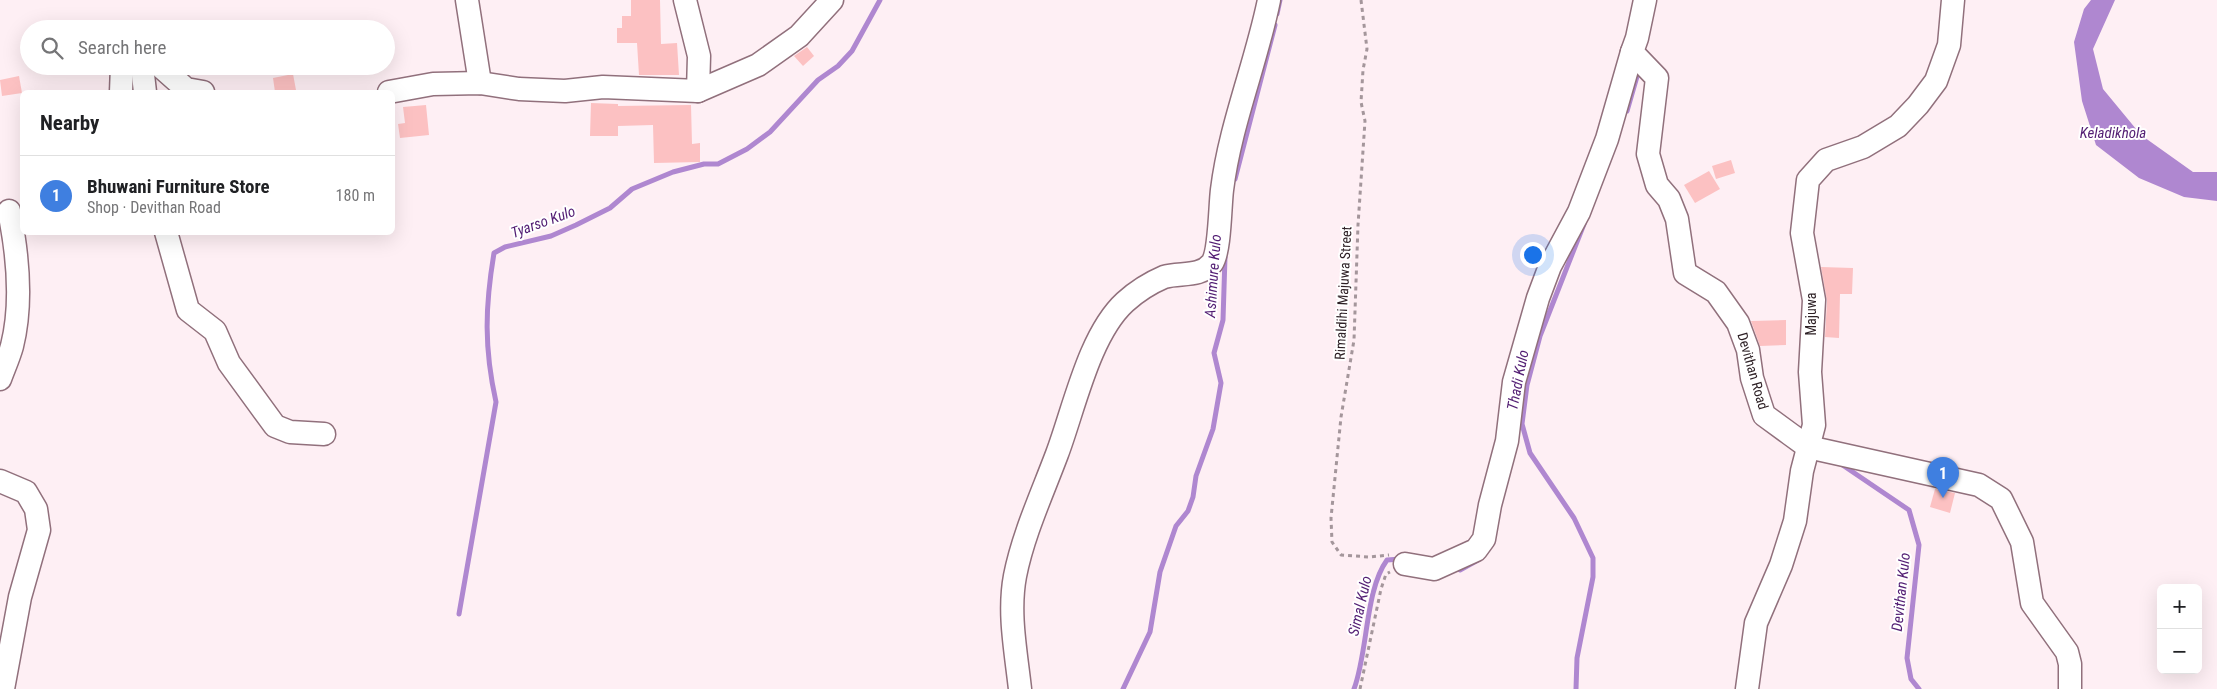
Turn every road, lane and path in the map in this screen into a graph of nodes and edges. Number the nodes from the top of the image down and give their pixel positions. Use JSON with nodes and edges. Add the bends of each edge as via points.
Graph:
{"nodes":[{"id":1,"x":467,"y":0,"type":"edge"},
{"id":2,"x":685,"y":0,"type":"edge"},
{"id":3,"x":832,"y":0,"type":"edge"},
{"id":4,"x":1269,"y":0,"type":"edge"},
{"id":5,"x":1361,"y":0,"type":"edge"},
{"id":6,"x":1645,"y":0,"type":"edge"},
{"id":7,"x":1953,"y":0,"type":"edge"},
{"id":8,"x":1634,"y":55,"type":"junction"},
{"id":9,"x":121,"y":75,"type":"edge"},
{"id":10,"x":143,"y":75,"type":"edge"},
{"id":11,"x":171,"y":75,"type":"edge"},
{"id":12,"x":480,"y":83,"type":"junction"},
{"id":13,"x":120,"y":90,"type":"edge"},
{"id":14,"x":144,"y":90,"type":"edge"},
{"id":15,"x":194,"y":90,"type":"edge"},
{"id":16,"x":395,"y":91,"type":"edge"},
{"id":17,"x":698,"y":91,"type":"junction"},
{"id":18,"x":11,"y":211,"type":"edge"},
{"id":19,"x":167,"y":235,"type":"edge"},
{"id":20,"x":0,"y":379,"type":"edge"},
{"id":21,"x":324,"y":434,"type":"dead end"},
{"id":22,"x":1808,"y":446,"type":"junction"},
{"id":23,"x":0,"y":481,"type":"edge"},
{"id":24,"x":1399,"y":559,"type":"junction"},
{"id":25,"x":2,"y":689,"type":"edge"},
{"id":26,"x":1020,"y":689,"type":"edge"},
{"id":27,"x":1360,"y":689,"type":"edge"},
{"id":28,"x":1747,"y":689,"type":"edge"},
{"id":29,"x":2070,"y":689,"type":"edge"}],
"edges":[{"from":1,"to":12,"type":"street"},
{"from":2,"to":17,"type":"street","via":[[699,56]]},
{"from":3,"to":17,"type":"street","via":[[799,36],[758,65]]},
{"from":4,"to":26,"type":"street","via":[[1229,148],[1212,263],[1194,274],[1166,277],[1141,289],[1124,303],[1104,328],[1089,363],[1015,576],[1012,602]]},
{"from":5,"to":24,"type":"path","name":"Rimaldihi Majuwa Street","via":[[1367,49],[1362,70],[1361,102],[1365,121],[1354,340],[1341,417],[1331,518],[1332,542],[1341,555]]},
{"from":6,"to":8,"type":"street"},
{"from":7,"to":22,"type":"street","name":"Majuwa","via":[[1950,45],[1936,81],[1918,105],[1898,126],[1863,147],[1826,160],[1808,180],[1802,233],[1814,300],[1810,372],[1814,425]]},
{"from":8,"to":22,"type":"street","name":"Devithan Road","via":[[1657,78],[1648,154],[1657,184],[1669,199],[1677,219],[1685,272],[1716,292],[1738,323],[1764,415]]},
{"from":8,"to":24,"type":"street","via":[[1580,212],[1550,266],[1538,298],[1514,382],[1507,441],[1484,538],[1476,550],[1434,569]]},
{"from":9,"to":13,"type":"street"},
{"from":10,"to":14,"type":"street"},
{"from":11,"to":15,"type":"street","via":[[186,88]]},
{"from":12,"to":16,"type":"street","via":[[433,84]]},
{"from":12,"to":17,"type":"street","via":[[565,91],[603,87]]},
{"from":18,"to":20,"type":"street","via":[[17,251],[18,310],[12,346]]},
{"from":19,"to":21,"type":"street","via":[[188,310],[214,331],[229,363],[275,426],[290,432]]},
{"from":22,"to":28,"type":"street","name":"Majuwa","via":[[1795,521],[1781,565],[1756,623]]},
{"from":22,"to":29,"type":"street","name":"Devithan Road","via":[[1979,485],[2001,499],[2022,542],[2032,603],[2067,652]]},
{"from":23,"to":25,"type":"street","via":[[26,492],[36,510],[39,530],[20,598]]},
{"from":24,"to":27,"type":"path","via":[[1386,574]]}]}
